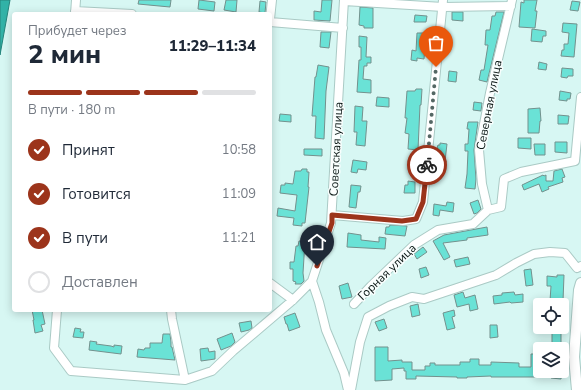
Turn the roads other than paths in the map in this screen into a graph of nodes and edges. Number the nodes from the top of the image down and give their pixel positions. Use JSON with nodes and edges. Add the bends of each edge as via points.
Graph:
{"nodes":[{"id":1,"x":76,"y":0,"type":"edge"},
{"id":2,"x":272,"y":0,"type":"edge"},
{"id":3,"x":344,"y":0,"type":"edge"},
{"id":4,"x":443,"y":3,"type":"edge"},
{"id":5,"x":511,"y":3,"type":"edge"},
{"id":6,"x":75,"y":12,"type":"edge"},
{"id":7,"x":271,"y":12,"type":"edge"},
{"id":8,"x":272,"y":22,"type":"edge"},
{"id":9,"x":343,"y":28,"type":"junction"},
{"id":10,"x":581,"y":97,"type":"edge"},
{"id":11,"x":488,"y":210,"type":"junction"},
{"id":12,"x":332,"y":215,"type":"junction"},
{"id":13,"x":581,"y":266,"type":"edge"},
{"id":14,"x":312,"y":281,"type":"junction"},
{"id":15,"x":581,"y":283,"type":"edge"},
{"id":16,"x":272,"y":284,"type":"edge"},
{"id":17,"x":293,"y":300,"type":"junction"},
{"id":18,"x":354,"y":304,"type":"dead end"},
{"id":19,"x":57,"y":312,"type":"edge"},
{"id":20,"x":171,"y":312,"type":"edge"},
{"id":21,"x":185,"y":380,"type":"junction"},
{"id":22,"x":349,"y":390,"type":"edge"},
{"id":23,"x":577,"y":390,"type":"edge"}],
"edges":[{"from":1,"to":6,"type":"street"},
{"from":2,"to":7,"type":"street"},
{"from":3,"to":4,"type":"street"},
{"from":3,"to":9,"type":"street","name":"Советская улица"},
{"from":4,"to":5,"type":"street"},
{"from":4,"to":12,"type":"street","via":[[423,202],[416,219],[402,221]]},
{"from":5,"to":11,"type":"street","name":"Северная улица","via":[[479,150],[482,184]]},
{"from":8,"to":9,"type":"street"},
{"from":9,"to":12,"type":"street","name":"Советская улица"},
{"from":10,"to":11,"type":"street","name":"Горная улица","via":[[575,161],[521,172],[504,179],[501,207]]},
{"from":11,"to":18,"type":"street","name":"Горная улица","via":[[473,224],[438,230],[414,245]]},
{"from":12,"to":14,"type":"street","name":"Советская улица","via":[[332,223]]},
{"from":13,"to":22,"type":"street","via":[[577,268],[565,253],[534,254],[496,275],[424,299],[412,297],[368,317]]},
{"from":14,"to":17,"type":"street","name":"Советская улица"},
{"from":14,"to":22,"type":"street","via":[[326,330]]},
{"from":15,"to":23,"type":"main road","via":[[574,357]]},
{"from":16,"to":17,"type":"street"},
{"from":17,"to":21,"type":"street","name":"Советская улица","via":[[212,372]]},
{"from":19,"to":21,"type":"street","via":[[54,348],[71,371]]},
{"from":20,"to":21,"type":"street"}]}
